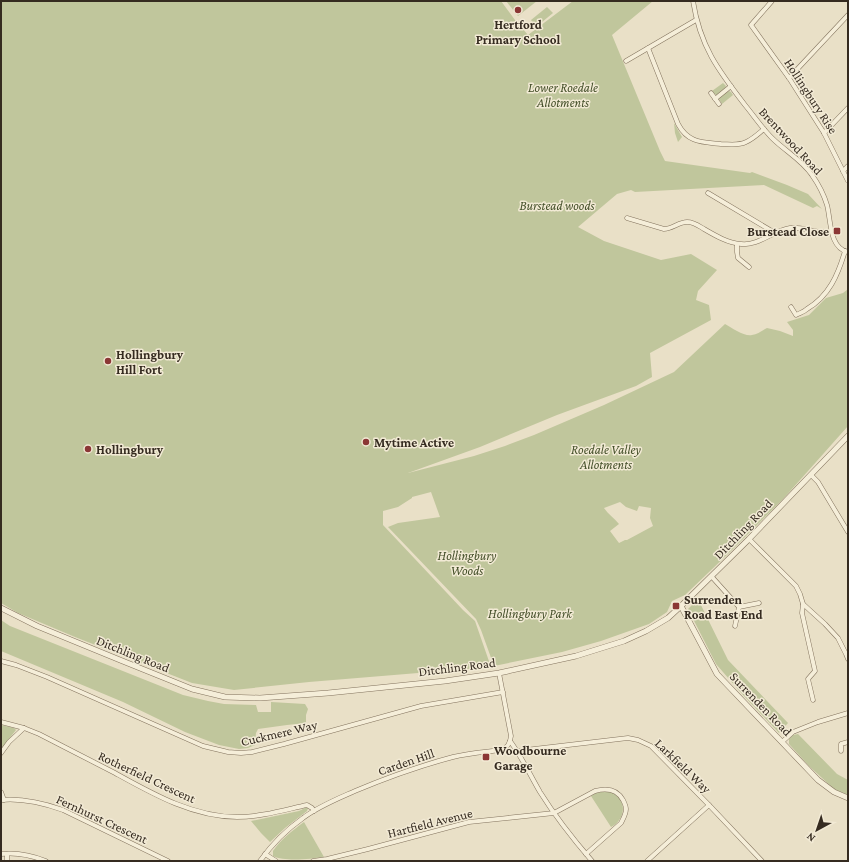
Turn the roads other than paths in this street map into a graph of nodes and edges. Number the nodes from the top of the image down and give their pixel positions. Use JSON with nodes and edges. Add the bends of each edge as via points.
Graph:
{"nodes":[{"id":1,"x":693,"y":1,"type":"edge"},
{"id":2,"x":772,"y":1,"type":"edge"},
{"id":3,"x":848,"y":15,"type":"edge"},
{"id":4,"x":696,"y":20,"type":"junction"},
{"id":5,"x":648,"y":48,"type":"junction"},
{"id":6,"x":626,"y":61,"type":"dead end"},
{"id":7,"x":789,"y":78,"type":"junction"},
{"id":8,"x":731,"y":86,"type":"junction"},
{"id":9,"x":711,"y":93,"type":"dead end"},
{"id":10,"x":715,"y":99,"type":"junction"},
{"id":11,"x":719,"y":104,"type":"dead end"},
{"id":12,"x":848,"y":108,"type":"edge"},
{"id":13,"x":764,"y":129,"type":"junction"},
{"id":14,"x":824,"y":133,"type":"junction"},
{"id":15,"x":848,"y":166,"type":"edge"},
{"id":16,"x":843,"y":171,"type":"junction"},
{"id":17,"x":848,"y":181,"type":"edge"},
{"id":18,"x":708,"y":193,"type":"dead end"},
{"id":19,"x":627,"y":218,"type":"dead end"},
{"id":20,"x":832,"y":231,"type":"junction"},
{"id":21,"x":775,"y":233,"type":"junction"},
{"id":22,"x":737,"y":244,"type":"junction"},
{"id":23,"x":847,"y":252,"type":"edge"},
{"id":24,"x":749,"y":267,"type":"dead end"},
{"id":25,"x":792,"y":307,"type":"dead end"},
{"id":26,"x":848,"y":436,"type":"edge"},
{"id":27,"x":811,"y":475,"type":"junction"},
{"id":28,"x":848,"y":532,"type":"edge"},
{"id":29,"x":749,"y":539,"type":"junction"},
{"id":30,"x":712,"y":577,"type":"junction"},
{"id":31,"x":759,"y":604,"type":"dead end"},
{"id":32,"x":803,"y":604,"type":"junction"},
{"id":33,"x":681,"y":606,"type":"junction"},
{"id":34,"x":739,"y":607,"type":"junction"},
{"id":35,"x":1,"y":608,"type":"edge"},
{"id":36,"x":735,"y":626,"type":"dead end"},
{"id":37,"x":848,"y":659,"type":"edge"},
{"id":38,"x":1,"y":661,"type":"edge"},
{"id":39,"x":499,"y":673,"type":"junction"},
{"id":40,"x":503,"y":692,"type":"junction"},
{"id":41,"x":813,"y":700,"type":"dead end"},
{"id":42,"x":848,"y":713,"type":"edge"},
{"id":43,"x":1,"y":722,"type":"edge"},
{"id":44,"x":24,"y":728,"type":"junction"},
{"id":45,"x":510,"y":741,"type":"junction"},
{"id":46,"x":782,"y":742,"type":"junction"},
{"id":47,"x":836,"y":742,"type":"dead end"},
{"id":48,"x":848,"y":742,"type":"edge"},
{"id":49,"x":841,"y":744,"type":"junction"},
{"id":50,"x":517,"y":750,"type":"junction"},
{"id":51,"x":841,"y":751,"type":"dead end"},
{"id":52,"x":1,"y":753,"type":"edge"},
{"id":53,"x":1,"y":792,"type":"edge"},
{"id":54,"x":848,"y":798,"type":"edge"},
{"id":55,"x":2,"y":800,"type":"edge"},
{"id":56,"x":709,"y":805,"type":"junction"},
{"id":57,"x":314,"y":811,"type":"junction"},
{"id":58,"x":554,"y":813,"type":"junction"},
{"id":59,"x":1,"y":854,"type":"edge"},
{"id":60,"x":7,"y":854,"type":"junction"},
{"id":61,"x":265,"y":854,"type":"junction"},
{"id":62,"x":586,"y":854,"type":"junction"},
{"id":63,"x":7,"y":861,"type":"edge"},
{"id":64,"x":46,"y":861,"type":"edge"},
{"id":65,"x":168,"y":861,"type":"edge"},
{"id":66,"x":260,"y":861,"type":"edge"},
{"id":67,"x":276,"y":861,"type":"edge"},
{"id":68,"x":313,"y":861,"type":"edge"},
{"id":69,"x":591,"y":861,"type":"edge"},
{"id":70,"x":647,"y":861,"type":"edge"},
{"id":71,"x":762,"y":861,"type":"edge"}],
"edges":[{"from":1,"to":4,"type":"street","name":"Brentwood Road"},
{"from":2,"to":7,"type":"street","name":"Hollingbury Rise","via":[[750,25]]},
{"from":3,"to":7,"type":"street"},
{"from":4,"to":5,"type":"street"},
{"from":4,"to":8,"type":"street","name":"Brentwood Road","via":[[708,51]]},
{"from":5,"to":6,"type":"street"},
{"from":5,"to":13,"type":"street","via":[[678,124],[689,137],[703,142],[738,144],[750,140]]},
{"from":7,"to":14,"type":"street","name":"Hollingbury Rise"},
{"from":8,"to":10,"type":"street"},
{"from":8,"to":13,"type":"street","name":"Brentwood Road"},
{"from":9,"to":10,"type":"street"},
{"from":10,"to":11,"type":"street"},
{"from":12,"to":14,"type":"street"},
{"from":13,"to":20,"type":"street","name":"Brentwood Road","via":[[806,167],[818,184],[825,199]]},
{"from":14,"to":16,"type":"street","name":"Hollingbury Rise"},
{"from":15,"to":16,"type":"street"},
{"from":16,"to":17,"type":"street","name":"Hollingbury Rise"},
{"from":18,"to":21,"type":"street"},
{"from":19,"to":22,"type":"street","via":[[664,229],[686,222],[691,223],[719,238]]},
{"from":20,"to":21,"type":"street","via":[[822,233],[790,228]]},
{"from":20,"to":23,"type":"street","name":"Brentwood Road","via":[[836,244]]},
{"from":21,"to":22,"type":"street","via":[[758,242]]},
{"from":22,"to":24,"type":"street","via":[[738,258]]},
{"from":23,"to":25,"type":"street","via":[[832,285],[823,296],[796,316]]},
{"from":26,"to":27,"type":"street","name":"Ditchling Road"},
{"from":27,"to":28,"type":"street","via":[[818,482]]},
{"from":27,"to":29,"type":"street","name":"Ditchling Road"},
{"from":29,"to":30,"type":"street","name":"Ditchling Road"},
{"from":29,"to":32,"type":"street","via":[[796,586]]},
{"from":30,"to":33,"type":"street","name":"Ditchling Road"},
{"from":30,"to":34,"type":"street"},
{"from":31,"to":34,"type":"street"},
{"from":32,"to":37,"type":"street","via":[[838,638]]},
{"from":32,"to":41,"type":"street","via":[[802,613],[815,671],[808,678]]},
{"from":33,"to":39,"type":"street","name":"Ditchling Road","via":[[668,618],[624,641],[576,656]]},
{"from":33,"to":46,"type":"street","name":"Surrenden Road","via":[[717,674]]},
{"from":34,"to":36,"type":"street"},
{"from":35,"to":39,"type":"street","name":"Ditchling Road","via":[[37,626],[192,689],[225,696],[260,698],[314,694]]},
{"from":38,"to":40,"type":"street","name":"Cuckmere Way","via":[[42,674],[203,746],[241,753],[284,744],[422,706]]},
{"from":39,"to":40,"type":"street"},
{"from":40,"to":45,"type":"street"},
{"from":42,"to":46,"type":"street","via":[[792,732]]},
{"from":43,"to":44,"type":"street","name":"Rotherfield Crescent"},
{"from":44,"to":52,"type":"street"},
{"from":44,"to":57,"type":"street","name":"Rotherfield Crescent","via":[[160,797],[199,812],[238,817],[307,805]]},
{"from":45,"to":50,"type":"street"},
{"from":45,"to":57,"type":"street","name":"Carden Hill","via":[[503,749],[454,757],[408,771],[362,788]]},
{"from":46,"to":54,"type":"street","name":"Surrenden Road","via":[[818,780],[834,792]]},
{"from":47,"to":49,"type":"street"},
{"from":48,"to":49,"type":"street"},
{"from":49,"to":51,"type":"street"},
{"from":50,"to":56,"type":"street","name":"Larkfield Way","via":[[628,738],[638,740],[651,746]]},
{"from":50,"to":58,"type":"street"},
{"from":53,"to":55,"type":"street"},
{"from":55,"to":65,"type":"street","name":"Fernhurst Crescent","via":[[25,800],[63,810]]},
{"from":56,"to":70,"type":"street"},
{"from":56,"to":71,"type":"street","name":"Larkfield Way"},
{"from":57,"to":61,"type":"street","name":"Carden Hill","via":[[286,832]]},
{"from":58,"to":62,"type":"street"},
{"from":58,"to":62,"type":"street","via":[[602,789],[609,789],[621,797],[626,809],[620,824]]},
{"from":58,"to":68,"type":"street","name":"Hartfield Avenue","via":[[469,822],[368,850]]},
{"from":59,"to":60,"type":"street"},
{"from":60,"to":63,"type":"street"},
{"from":60,"to":64,"type":"street","via":[[25,854]]},
{"from":61,"to":66,"type":"street","name":"Carden Hill"},
{"from":61,"to":67,"type":"street"},
{"from":62,"to":69,"type":"street"}]}
